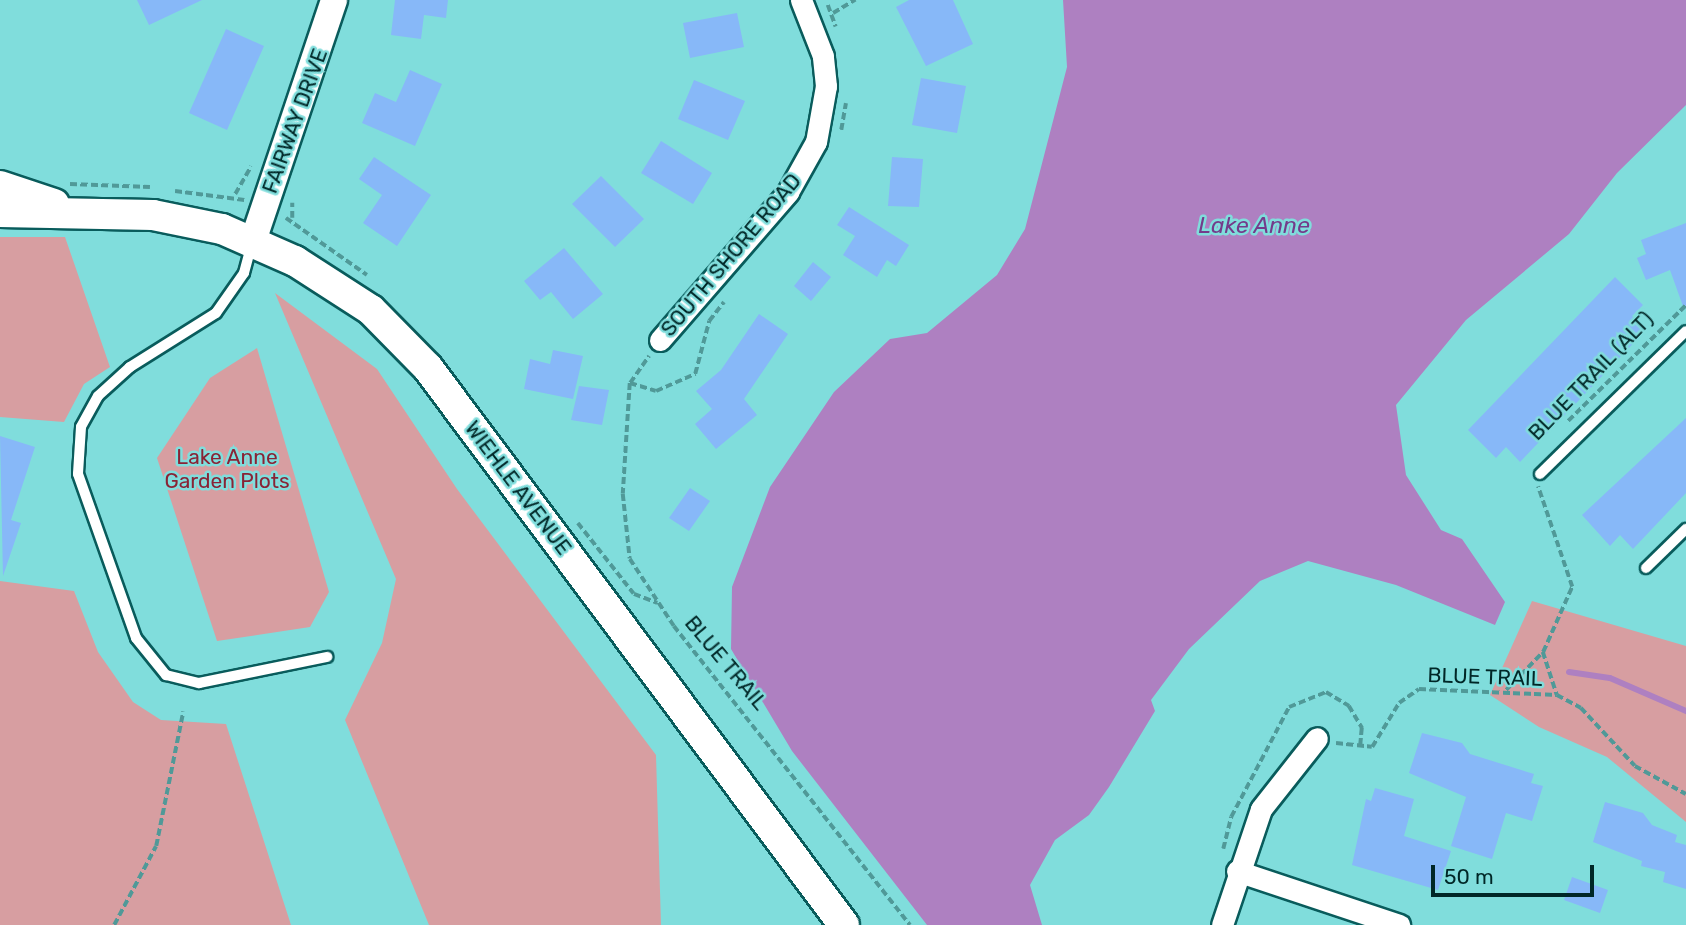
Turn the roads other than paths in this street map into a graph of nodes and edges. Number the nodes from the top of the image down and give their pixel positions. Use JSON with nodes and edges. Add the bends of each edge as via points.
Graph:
{"nodes":[{"id":1,"x":334,"y":0,"type":"edge"},
{"id":2,"x":801,"y":0,"type":"edge"},
{"id":3,"x":0,"y":186,"type":"edge"},
{"id":4,"x":0,"y":212,"type":"edge"},
{"id":5,"x":81,"y":212,"type":"junction"},
{"id":6,"x":253,"y":241,"type":"junction"},
{"id":7,"x":1686,"y":331,"type":"edge"},
{"id":8,"x":660,"y":340,"type":"road end"},
{"id":9,"x":1540,"y":474,"type":"road end"},
{"id":10,"x":1686,"y":529,"type":"edge"},
{"id":11,"x":1646,"y":568,"type":"dead end"},
{"id":12,"x":327,"y":657,"type":"dead end"},
{"id":13,"x":1317,"y":738,"type":"dead end"},
{"id":14,"x":1237,"y":871,"type":"junction"},
{"id":15,"x":844,"y":925,"type":"edge"},
{"id":16,"x":1222,"y":925,"type":"edge"},
{"id":17,"x":1399,"y":925,"type":"edge"}],
"edges":[{"from":1,"to":6,"type":"street","name":"FAIRWAY DRIVE"},
{"from":2,"to":8,"type":"street","name":"SOUTH SHORE ROAD","via":[[823,56],[826,86],[816,142],[788,191]]},
{"from":3,"to":5,"type":"main road","name":"WIEHLE AVENUE"},
{"from":4,"to":5,"type":"main road","name":"WIEHLE AVENUE"},
{"from":5,"to":6,"type":"main road","name":"WIEHLE AVENUE","via":[[177,219]]},
{"from":6,"to":12,"type":"lane","via":[[244,273],[216,313],[130,368],[98,397],[81,427],[78,474],[136,638],[166,675],[199,683]]},
{"from":6,"to":15,"type":"main road","name":"WIEHLE AVENUE","via":[[334,283],[420,359]]},
{"from":7,"to":9,"type":"lane"},
{"from":10,"to":11,"type":"lane"},
{"from":13,"to":14,"type":"street","via":[[1268,797]]},
{"from":14,"to":16,"type":"street"},
{"from":14,"to":17,"type":"street"}]}
